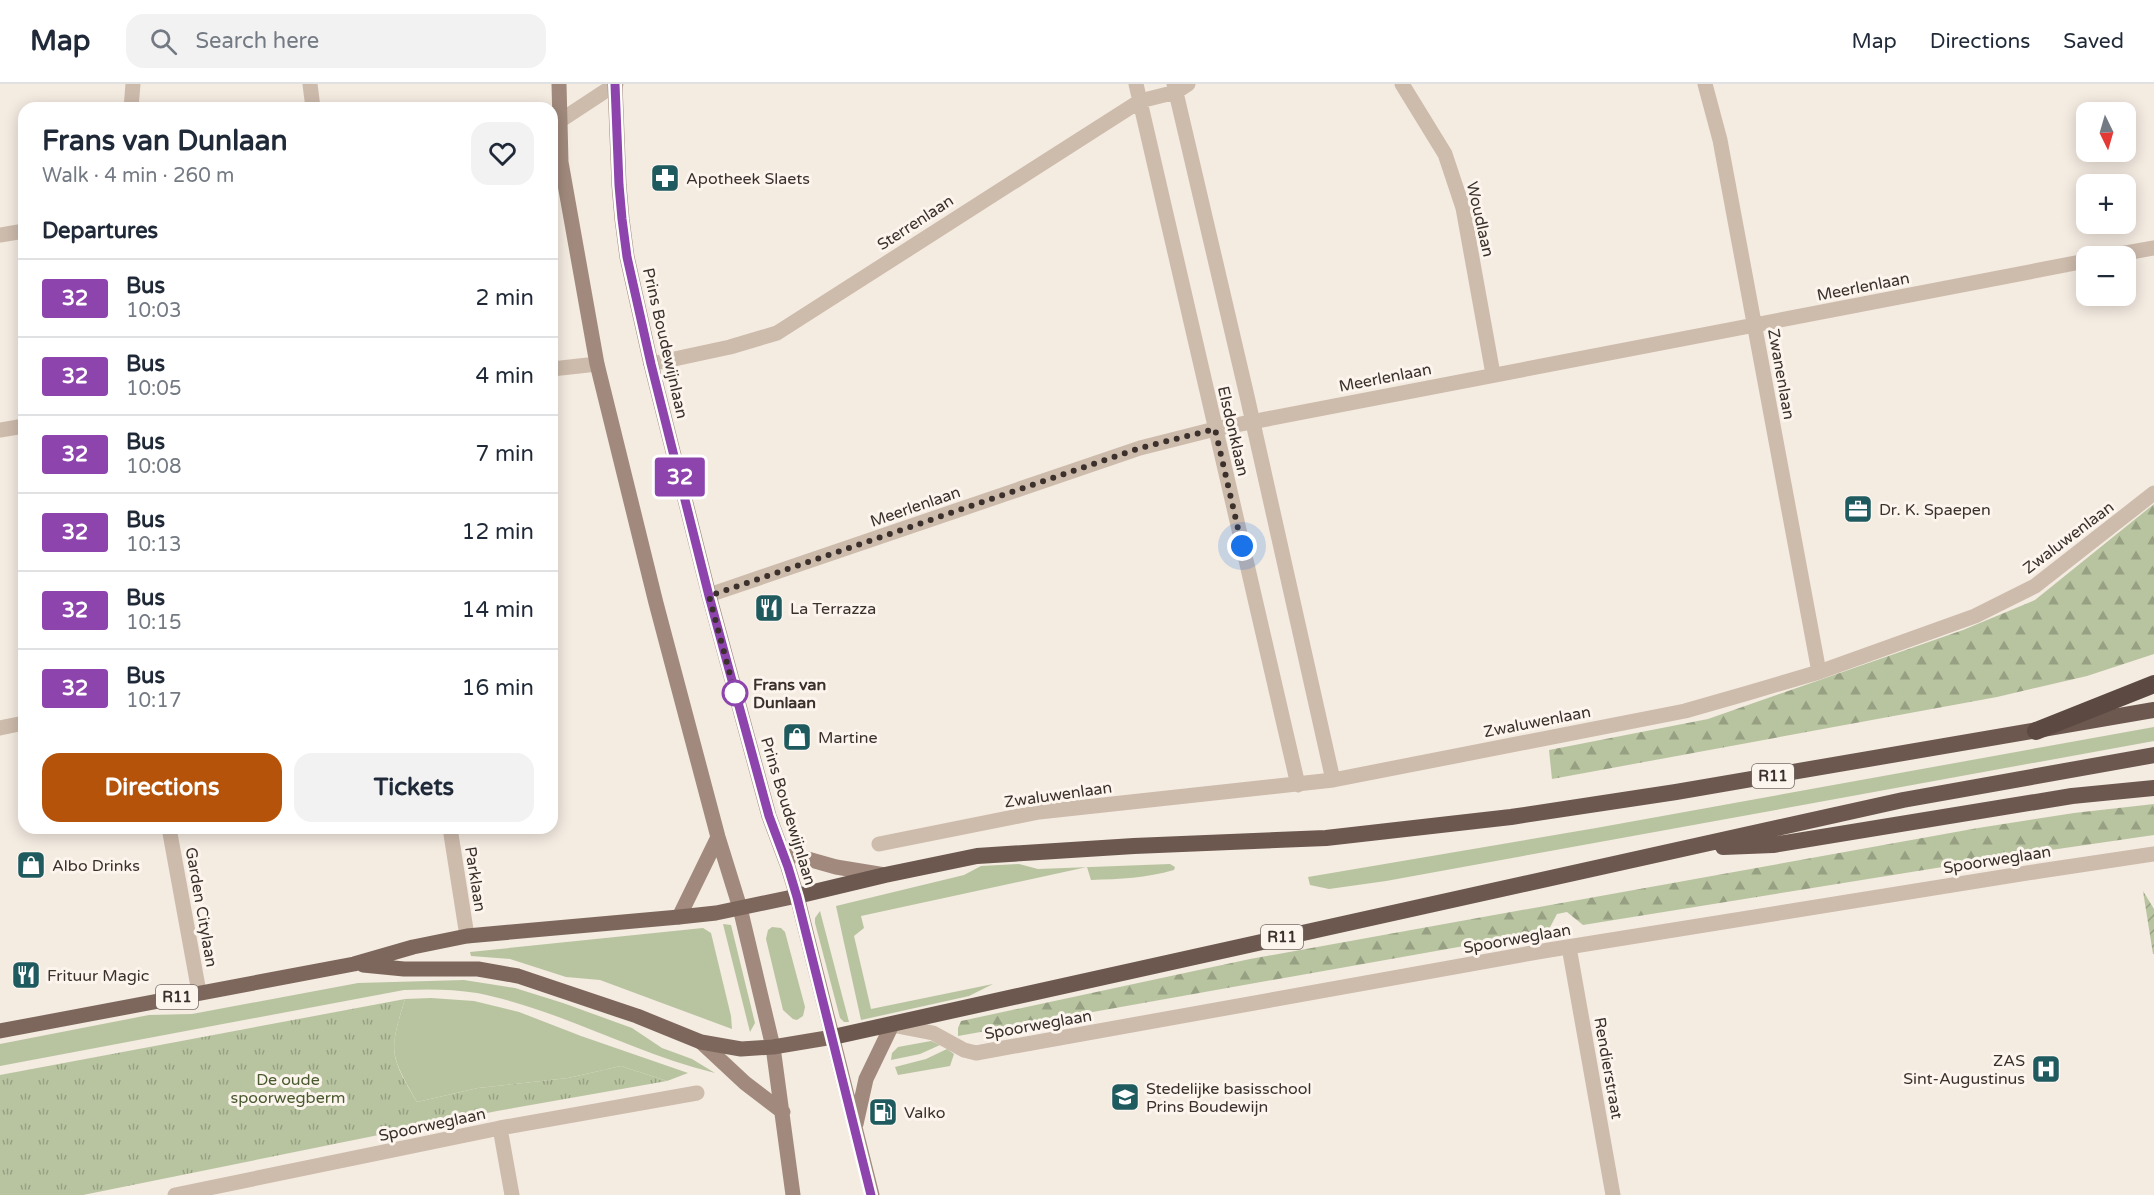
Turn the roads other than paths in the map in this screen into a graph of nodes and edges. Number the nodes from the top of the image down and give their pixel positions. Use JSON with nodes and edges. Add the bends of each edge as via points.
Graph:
{"nodes":[{"id":1,"x":133,"y":84,"type":"edge"},
{"id":2,"x":310,"y":84,"type":"edge"},
{"id":3,"x":559,"y":84,"type":"edge"},
{"id":4,"x":615,"y":84,"type":"edge"},
{"id":5,"x":1136,"y":84,"type":"edge"},
{"id":6,"x":1402,"y":84,"type":"edge"},
{"id":7,"x":1705,"y":84,"type":"edge"},
{"id":8,"x":1179,"y":87,"type":"edge"},
{"id":9,"x":1140,"y":101,"type":"junction"},
{"id":10,"x":132,"y":102,"type":"edge"},
{"id":11,"x":312,"y":102,"type":"edge"},
{"id":12,"x":557,"y":102,"type":"edge"},
{"id":13,"x":558,"y":122,"type":"edge"},
{"id":14,"x":558,"y":143,"type":"edge"},
{"id":15,"x":18,"y":232,"type":"edge"},
{"id":16,"x":0,"y":235,"type":"edge"},
{"id":17,"x":2154,"y":248,"type":"edge"},
{"id":18,"x":2136,"y":251,"type":"edge"},
{"id":19,"x":2076,"y":263,"type":"edge"},
{"id":20,"x":1755,"y":326,"type":"junction"},
{"id":21,"x":597,"y":364,"type":"junction"},
{"id":22,"x":651,"y":364,"type":"junction"},
{"id":23,"x":558,"y":368,"type":"edge"},
{"id":24,"x":1493,"y":374,"type":"junction"},
{"id":25,"x":1251,"y":421,"type":"junction"},
{"id":26,"x":18,"y":427,"type":"edge"},
{"id":27,"x":1215,"y":429,"type":"junction"},
{"id":28,"x":0,"y":430,"type":"edge"},
{"id":29,"x":2154,"y":493,"type":"edge"},
{"id":30,"x":709,"y":596,"type":"junction"},
{"id":31,"x":1819,"y":672,"type":"junction"},
{"id":32,"x":2154,"y":684,"type":"edge"},
{"id":33,"x":2154,"y":710,"type":"edge"},
{"id":34,"x":18,"y":724,"type":"edge"},
{"id":35,"x":0,"y":728,"type":"edge"},
{"id":36,"x":2036,"y":731,"type":"junction"},
{"id":37,"x":2154,"y":755,"type":"edge"},
{"id":38,"x":1333,"y":780,"type":"junction"},
{"id":39,"x":1298,"y":785,"type":"junction"},
{"id":40,"x":2154,"y":788,"type":"edge"},
{"id":41,"x":171,"y":834,"type":"edge"},
{"id":42,"x":451,"y":834,"type":"edge"},
{"id":43,"x":718,"y":837,"type":"junction"},
{"id":44,"x":879,"y":844,"type":"dead end"},
{"id":45,"x":1677,"y":849,"type":"junction"},
{"id":46,"x":783,"y":852,"type":"junction"},
{"id":47,"x":2154,"y":854,"type":"edge"},
{"id":48,"x":885,"y":875,"type":"junction"},
{"id":49,"x":797,"y":897,"type":"junction"},
{"id":50,"x":740,"y":908,"type":"junction"},
{"id":51,"x":679,"y":917,"type":"junction"},
{"id":52,"x":467,"y":936,"type":"junction"},
{"id":53,"x":1569,"y":947,"type":"junction"},
{"id":54,"x":354,"y":964,"type":"junction"},
{"id":55,"x":199,"y":992,"type":"junction"},
{"id":56,"x":892,"y":1025,"type":"junction"},
{"id":57,"x":0,"y":1031,"type":"edge"},
{"id":58,"x":833,"y":1037,"type":"junction"},
{"id":59,"x":701,"y":1042,"type":"junction"},
{"id":60,"x":774,"y":1047,"type":"junction"},
{"id":61,"x":697,"y":1093,"type":"dead end"},
{"id":62,"x":783,"y":1112,"type":"junction"},
{"id":63,"x":500,"y":1128,"type":"junction"},
{"id":64,"x":854,"y":1130,"type":"junction"},
{"id":65,"x":232,"y":1190,"type":"edge"},
{"id":66,"x":175,"y":1195,"type":"edge"},
{"id":67,"x":512,"y":1195,"type":"edge"},
{"id":68,"x":793,"y":1195,"type":"edge"},
{"id":69,"x":872,"y":1195,"type":"edge"},
{"id":70,"x":1613,"y":1195,"type":"edge"}],
"edges":[{"from":1,"to":10,"type":"street"},
{"from":2,"to":11,"type":"street"},
{"from":3,"to":12,"type":"main road"},
{"from":4,"to":13,"type":"street"},
{"from":4,"to":22,"type":"main road","name":"Prins Boudewijnlaan","via":[[618,175],[627,257]]},
{"from":5,"to":9,"type":"street","name":"Elsdonklaan"},
{"from":6,"to":24,"type":"street","name":"Woudlaan","via":[[1445,154],[1463,208]]},
{"from":7,"to":20,"type":"street","name":"Zwanenlaan","via":[[1720,140]]},
{"from":8,"to":9,"type":"street","name":"Sterrenlaan"},
{"from":8,"to":25,"type":"street","name":"Elsdonklaan"},
{"from":9,"to":22,"type":"street","name":"Sterrenlaan","via":[[777,333]]},
{"from":9,"to":27,"type":"street","name":"Elsdonklaan"},
{"from":14,"to":21,"type":"main road"},
{"from":15,"to":16,"type":"street"},
{"from":17,"to":18,"type":"street"},
{"from":19,"to":20,"type":"street","name":"Meerlenlaan"},
{"from":20,"to":24,"type":"street","name":"Meerlenlaan"},
{"from":20,"to":31,"type":"street","name":"Zwanenlaan"},
{"from":21,"to":23,"type":"street"},
{"from":21,"to":43,"type":"main road"},
{"from":22,"to":30,"type":"main road","name":"Prins Boudewijnlaan"},
{"from":24,"to":25,"type":"street","name":"Meerlenlaan"},
{"from":25,"to":27,"type":"street","name":"Meerlenlaan"},
{"from":25,"to":38,"type":"street","name":"Elsdonklaan"},
{"from":26,"to":28,"type":"street"},
{"from":27,"to":30,"type":"street","name":"Meerlenlaan","via":[[1140,448]]},
{"from":27,"to":39,"type":"street","name":"Elsdonklaan"},
{"from":29,"to":31,"type":"street","name":"Zwaluwenlaan","via":[[2035,586],[1975,616]]},
{"from":30,"to":46,"type":"main road","name":"Prins Boudewijnlaan","via":[[769,816]]},
{"from":31,"to":38,"type":"street","name":"Zwaluwenlaan","via":[[1684,711]]},
{"from":32,"to":36,"type":"highway"},
{"from":33,"to":36,"type":"highway","number":"R11"},
{"from":34,"to":35,"type":"street"},
{"from":36,"to":48,"type":"highway","number":"R11","via":[[1511,817],[1326,838],[976,856]]},
{"from":37,"to":45,"type":"highway","number":"R11","via":[[1903,800]]},
{"from":38,"to":39,"type":"street","name":"Zwaluwenlaan"},
{"from":39,"to":44,"type":"street","name":"Zwaluwenlaan","via":[[1039,813]]},
{"from":40,"to":45,"type":"highway","via":[[2072,796],[1773,845]]},
{"from":41,"to":55,"type":"street","name":"Garden Citylaan"},
{"from":42,"to":52,"type":"street","name":"Parklaan"},
{"from":43,"to":50,"type":"main road"},
{"from":43,"to":51,"type":"main road"},
{"from":45,"to":56,"type":"highway","number":"R11"},
{"from":46,"to":48,"type":"main road"},
{"from":46,"to":49,"type":"main road","name":"Prins Boudewijnlaan"},
{"from":47,"to":53,"type":"street","name":"Spoorweglaan"},
{"from":48,"to":49,"type":"highway","number":"R11"},
{"from":49,"to":50,"type":"main road","number":"R11"},
{"from":49,"to":58,"type":"main road","name":"Prins Boudewijnlaan"},
{"from":50,"to":51,"type":"main road","number":"R11"},
{"from":50,"to":60,"type":"main road"},
{"from":51,"to":52,"type":"main road","number":"R11"},
{"from":52,"to":54,"type":"main road","number":"R11"},
{"from":53,"to":56,"type":"street","name":"Spoorweglaan","via":[[976,1053],[933,1033]]},
{"from":53,"to":70,"type":"street","name":"Rendierstraat"},
{"from":54,"to":55,"type":"main road","number":"R11"},
{"from":54,"to":59,"type":"main road","number":"R11","via":[[478,969],[518,976]]},
{"from":55,"to":57,"type":"main road","number":"R11"},
{"from":56,"to":58,"type":"highway","number":"R11"},
{"from":56,"to":64,"type":"main road","via":[[866,1079]]},
{"from":58,"to":60,"type":"main road","number":"R11"},
{"from":58,"to":64,"type":"main road","name":"Prins Boudewijnlaan"},
{"from":59,"to":60,"type":"main road","number":"R11","via":[[741,1049]]},
{"from":59,"to":62,"type":"main road"},
{"from":60,"to":62,"type":"main road"},
{"from":61,"to":63,"type":"street","name":"Spoorweglaan"},
{"from":62,"to":68,"type":"main road"},
{"from":63,"to":65,"type":"street","name":"Spoorweglaan"},
{"from":63,"to":67,"type":"street"},
{"from":64,"to":69,"type":"main road","name":"Prins Boudewijnlaan"},
{"from":65,"to":66,"type":"street","name":"Spoorweglaan"}]}
